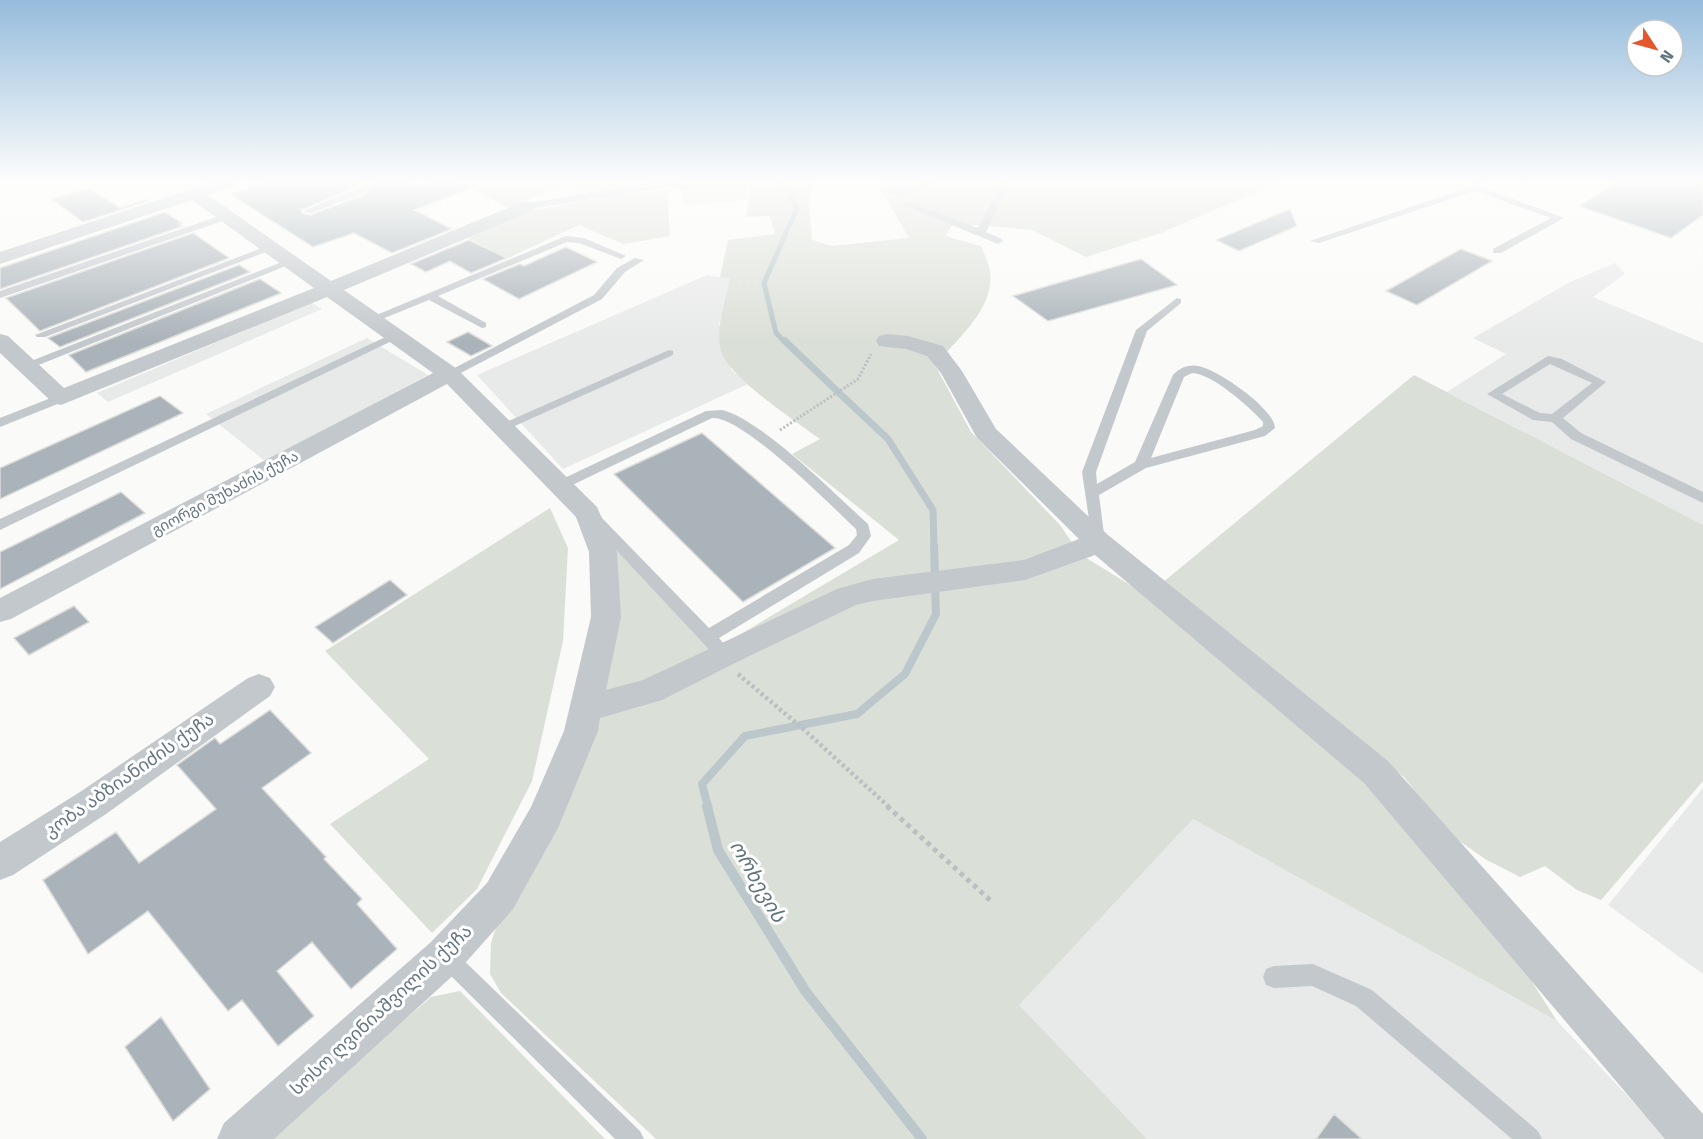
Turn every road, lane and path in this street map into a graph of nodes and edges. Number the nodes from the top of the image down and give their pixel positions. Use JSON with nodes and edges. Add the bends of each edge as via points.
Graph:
{"nodes":[{"id":1,"x":66,"y":235,"type":"edge"},
{"id":2,"x":173,"y":235,"type":"edge"},
{"id":3,"x":254,"y":235,"type":"edge"},
{"id":4,"x":461,"y":235,"type":"edge"},
{"id":5,"x":986,"y":235,"type":"edge"},
{"id":6,"x":1332,"y":235,"type":"edge"},
{"id":7,"x":1527,"y":235,"type":"edge"},
{"id":8,"x":998,"y":241,"type":"dead end"},
{"id":9,"x":1315,"y":241,"type":"dead end"},
{"id":10,"x":271,"y":248,"type":"junction"},
{"id":11,"x":1497,"y":251,"type":"dead end"},
{"id":12,"x":621,"y":255,"type":"dead end"},
{"id":13,"x":0,"y":258,"type":"edge"},
{"id":14,"x":639,"y":260,"type":"dead end"},
{"id":15,"x":291,"y":262,"type":"junction"},
{"id":16,"x":329,"y":287,"type":"junction"},
{"id":17,"x":0,"y":295,"type":"edge"},
{"id":18,"x":430,"y":296,"type":"junction"},
{"id":19,"x":1177,"y":301,"type":"dead end"},
{"id":20,"x":373,"y":319,"type":"junction"},
{"id":21,"x":482,"y":325,"type":"dead end"},
{"id":22,"x":41,"y":335,"type":"dead end"},
{"id":23,"x":394,"y":336,"type":"junction"},
{"id":24,"x":887,"y":340,"type":"joint"},
{"id":25,"x":3,"y":346,"type":"edge"},
{"id":26,"x":669,"y":353,"type":"dead end"},
{"id":27,"x":27,"y":365,"type":"junction"},
{"id":28,"x":449,"y":374,"type":"junction"},
{"id":29,"x":61,"y":398,"type":"junction"},
{"id":30,"x":1555,"y":418,"type":"junction"},
{"id":31,"x":0,"y":423,"type":"edge"},
{"id":32,"x":503,"y":426,"type":"junction"},
{"id":33,"x":765,"y":441,"type":"junction"},
{"id":34,"x":1141,"y":465,"type":"junction"},
{"id":35,"x":561,"y":485,"type":"junction"},
{"id":36,"x":1092,"y":493,"type":"junction"},
{"id":37,"x":1703,"y":498,"type":"edge"},
{"id":38,"x":588,"y":513,"type":"junction"},
{"id":39,"x":0,"y":525,"type":"edge"},
{"id":40,"x":1098,"y":542,"type":"junction"},
{"id":41,"x":0,"y":611,"type":"edge"},
{"id":42,"x":716,"y":645,"type":"junction"},
{"id":43,"x":258,"y":687,"type":"dead end"},
{"id":44,"x":586,"y":709,"type":"junction"},
{"id":45,"x":0,"y":863,"type":"edge"},
{"id":46,"x":991,"y":901,"type":"dead end"},
{"id":47,"x":445,"y":956,"type":"junction"},
{"id":48,"x":1274,"y":977,"type":"dead end"},
{"id":49,"x":240,"y":1139,"type":"edge"},
{"id":50,"x":632,"y":1139,"type":"edge"},
{"id":51,"x":1530,"y":1139,"type":"edge"},
{"id":52,"x":1695,"y":1139,"type":"edge"}],
"edges":[{"from":1,"to":13,"type":"street"},
{"from":2,"to":17,"type":"lane"},
{"from":3,"to":10,"type":"street"},
{"from":4,"to":16,"type":"street"},
{"from":5,"to":8,"type":"lane"},
{"from":6,"to":9,"type":"lane"},
{"from":7,"to":11,"type":"lane"},
{"from":10,"to":15,"type":"street"},
{"from":10,"to":22,"type":"lane"},
{"from":12,"to":18,"type":"lane","via":[[581,240],[566,239]]},
{"from":14,"to":28,"type":"lane","via":[[621,270],[598,297]]},
{"from":15,"to":16,"type":"street"},
{"from":15,"to":27,"type":"lane"},
{"from":16,"to":20,"type":"street"},
{"from":16,"to":29,"type":"street"},
{"from":18,"to":20,"type":"lane"},
{"from":18,"to":21,"type":"lane"},
{"from":19,"to":36,"type":"lane","via":[[1142,330],[1089,472]]},
{"from":20,"to":23,"type":"street"},
{"from":23,"to":28,"type":"street"},
{"from":23,"to":39,"type":"lane"},
{"from":24,"to":33,"type":"path","via":[[873,349],[858,379]]},
{"from":24,"to":40,"type":"street","via":[[934,351],[951,371],[986,433]]},
{"from":25,"to":27,"type":"street"},
{"from":26,"to":32,"type":"lane"},
{"from":27,"to":29,"type":"street"},
{"from":28,"to":32,"type":"street"},
{"from":28,"to":41,"type":"street","name":"გიორგი მუხაძის ქუჩა"},
{"from":29,"to":31,"type":"lane"},
{"from":30,"to":30,"type":"lane","via":[[1600,382],[1548,360],[1493,394],[1536,417]]},
{"from":30,"to":37,"type":"lane","via":[[1576,436]]},
{"from":32,"to":35,"type":"street"},
{"from":33,"to":35,"type":"lane","via":[[735,418],[710,414]]},
{"from":33,"to":42,"type":"lane","via":[[863,527],[864,536],[854,549]]},
{"from":34,"to":34,"type":"lane","via":[[1260,433],[1269,428],[1269,421],[1209,374],[1187,370],[1179,375]]},
{"from":34,"to":36,"type":"lane"},
{"from":35,"to":38,"type":"street"},
{"from":36,"to":40,"type":"lane"},
{"from":38,"to":42,"type":"lane"},
{"from":38,"to":44,"type":"street","via":[[603,552],[606,617]]},
{"from":40,"to":42,"type":"street","via":[[1025,570],[873,590],[847,597]]},
{"from":40,"to":52,"type":"street","via":[[1376,772]]},
{"from":42,"to":44,"type":"street","via":[[651,691]]},
{"from":42,"to":46,"type":"path","via":[[738,675],[799,725]]},
{"from":43,"to":45,"type":"street","name":"კობა აბზიანიძის ქუჩა"},
{"from":44,"to":47,"type":"street","name":"სოსო ღვინიაშვილის ქუჩა","via":[[554,795],[500,896]]},
{"from":47,"to":49,"type":"street","name":"სოსო ღვინიაშვილის ქუჩა"},
{"from":47,"to":50,"type":"lane"},
{"from":48,"to":51,"type":"lane","via":[[1313,975],[1364,998]]}]}
